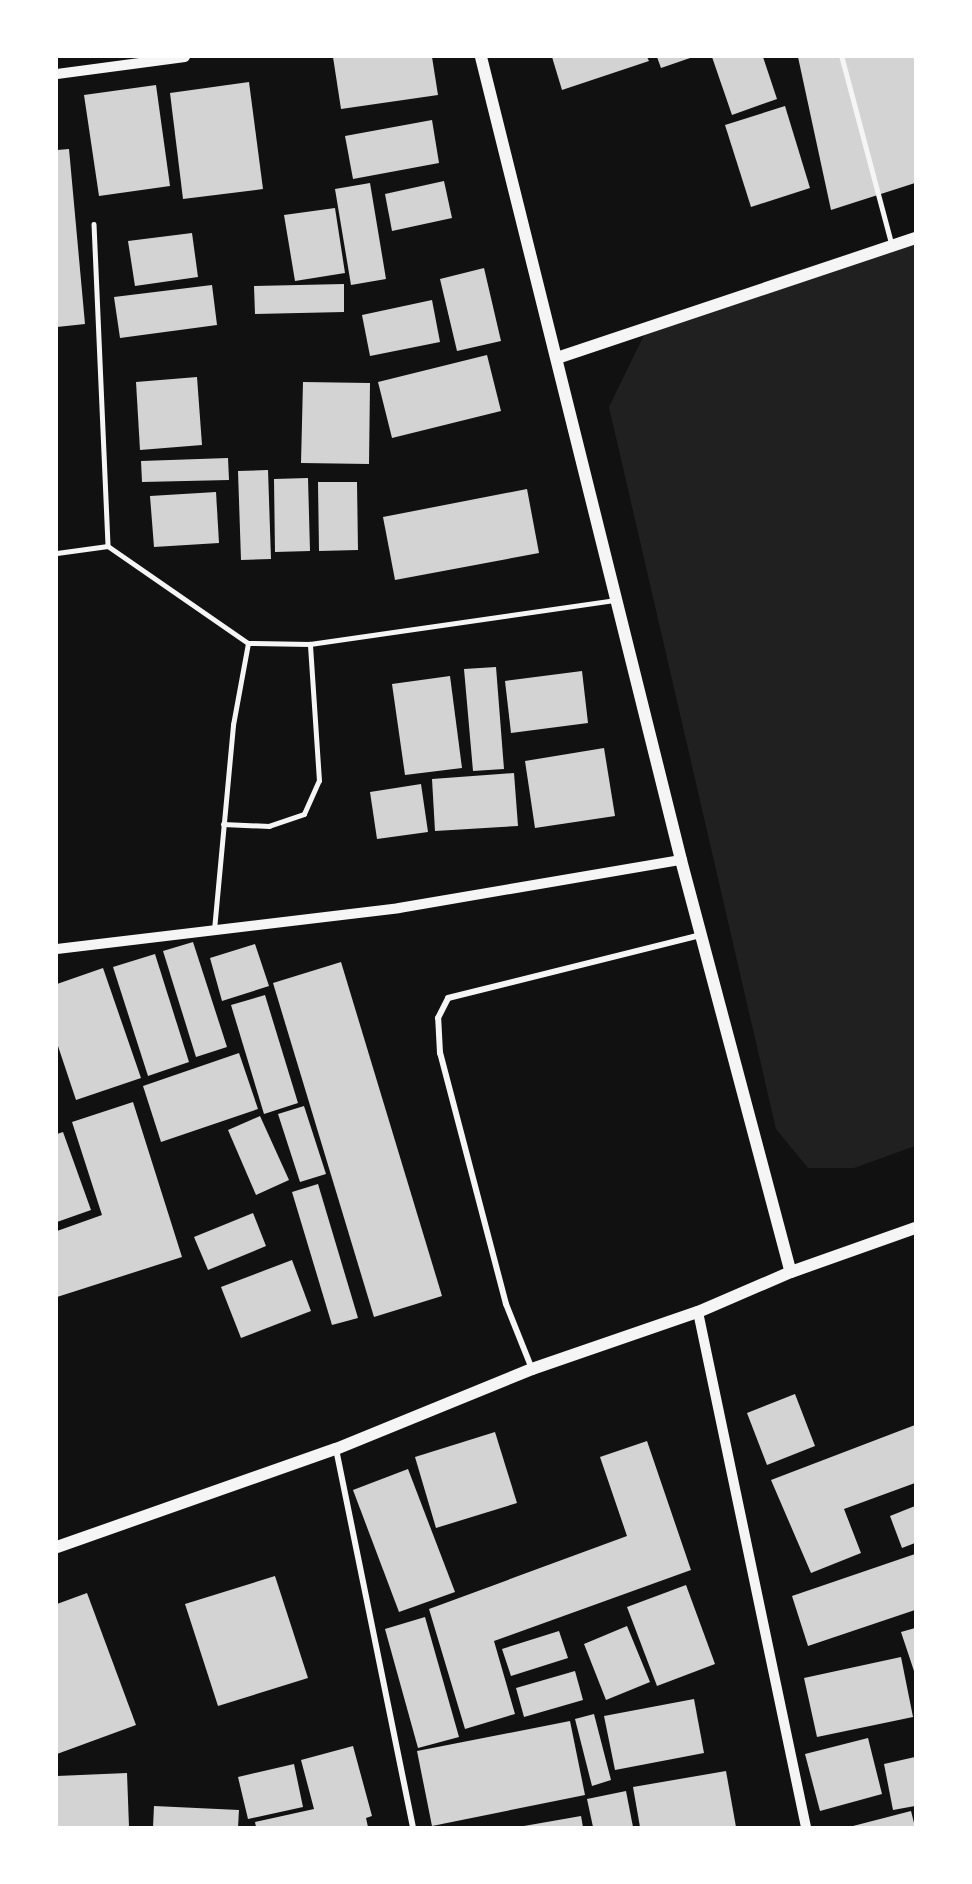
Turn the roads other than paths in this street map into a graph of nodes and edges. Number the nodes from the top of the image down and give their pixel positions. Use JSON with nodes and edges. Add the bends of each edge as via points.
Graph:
{"nodes":[{"id":1,"x":185,"y":57,"type":"edge"},
{"id":2,"x":481,"y":57,"type":"edge"},
{"id":3,"x":842,"y":57,"type":"edge"},
{"id":4,"x":57,"y":74,"type":"edge"},
{"id":5,"x":94,"y":224,"type":"dead end"},
{"id":6,"x":915,"y":238,"type":"edge"},
{"id":7,"x":892,"y":245,"type":"junction"},
{"id":8,"x":557,"y":358,"type":"junction"},
{"id":9,"x":108,"y":546,"type":"junction"},
{"id":10,"x":57,"y":553,"type":"edge"},
{"id":11,"x":616,"y":599,"type":"junction"},
{"id":12,"x":248,"y":643,"type":"junction"},
{"id":13,"x":310,"y":644,"type":"junction"},
{"id":14,"x":223,"y":824,"type":"junction"},
{"id":15,"x":681,"y":860,"type":"junction"},
{"id":16,"x":214,"y":930,"type":"junction"},
{"id":17,"x":701,"y":935,"type":"junction"},
{"id":18,"x":57,"y":949,"type":"edge"},
{"id":19,"x":915,"y":1228,"type":"edge"},
{"id":20,"x":791,"y":1272,"type":"junction"},
{"id":21,"x":698,"y":1312,"type":"junction"},
{"id":22,"x":532,"y":1369,"type":"junction"},
{"id":23,"x":336,"y":1449,"type":"junction"},
{"id":24,"x":57,"y":1547,"type":"edge"},
{"id":25,"x":413,"y":1827,"type":"edge"},
{"id":26,"x":806,"y":1827,"type":"edge"}],
"edges":[{"from":1,"to":4,"type":"street"},
{"from":2,"to":8,"type":"main road"},
{"from":3,"to":7,"type":"lane"},
{"from":5,"to":9,"type":"lane"},
{"from":6,"to":7,"type":"main road"},
{"from":7,"to":8,"type":"main road"},
{"from":8,"to":11,"type":"main road"},
{"from":9,"to":10,"type":"lane"},
{"from":9,"to":12,"type":"lane"},
{"from":11,"to":13,"type":"lane"},
{"from":11,"to":15,"type":"main road"},
{"from":12,"to":13,"type":"lane"},
{"from":12,"to":14,"type":"lane","via":[[233,725]]},
{"from":13,"to":14,"type":"lane","via":[[319,781],[304,814],[269,826]]},
{"from":14,"to":16,"type":"lane"},
{"from":15,"to":16,"type":"street","via":[[399,908]]},
{"from":15,"to":17,"type":"main road"},
{"from":16,"to":18,"type":"street"},
{"from":17,"to":20,"type":"main road"},
{"from":17,"to":22,"type":"street","via":[[448,998],[438,1018],[440,1053],[506,1304]]},
{"from":19,"to":20,"type":"main road"},
{"from":20,"to":21,"type":"main road"},
{"from":21,"to":22,"type":"main road"},
{"from":21,"to":26,"type":"street"},
{"from":22,"to":23,"type":"main road"},
{"from":23,"to":24,"type":"main road"},
{"from":23,"to":25,"type":"street"}]}
